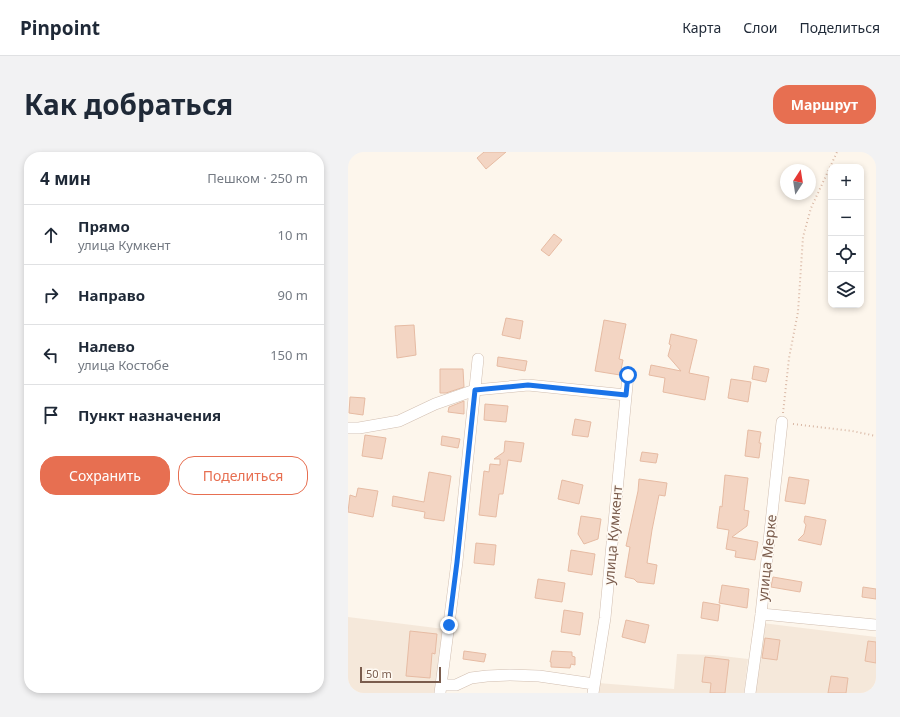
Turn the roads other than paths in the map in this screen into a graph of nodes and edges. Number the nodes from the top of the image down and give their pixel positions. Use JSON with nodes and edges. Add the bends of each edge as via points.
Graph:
{"nodes":[{"id":1,"x":478,"y":359,"type":"dead end"},
{"id":2,"x":628,"y":375,"type":"dead end"},
{"id":3,"x":475,"y":390,"type":"junction"},
{"id":4,"x":626,"y":395,"type":"junction"},
{"id":5,"x":782,"y":422,"type":"road end"},
{"id":6,"x":348,"y":428,"type":"edge"},
{"id":7,"x":761,"y":614,"type":"junction"},
{"id":8,"x":876,"y":626,"type":"edge"},
{"id":9,"x":594,"y":688,"type":"edge"},
{"id":10,"x":441,"y":689,"type":"edge"},
{"id":11,"x":750,"y":693,"type":"edge"}],
"edges":[{"from":1,"to":3,"type":"street"},
{"from":2,"to":4,"type":"street","name":"улица Кумкент"},
{"from":3,"to":4,"type":"street","via":[[528,385]]},
{"from":3,"to":6,"type":"street","via":[[435,404],[399,421]]},
{"from":3,"to":10,"type":"street"},
{"from":4,"to":9,"type":"street","name":"улица Кумкент","via":[[605,618]]},
{"from":5,"to":7,"type":"street","name":"улица Мерке"},
{"from":7,"to":8,"type":"street"},
{"from":7,"to":11,"type":"street","name":"улица Мерке"},
{"from":9,"to":10,"type":"street","via":[[539,676],[510,675],[471,678]]}]}
